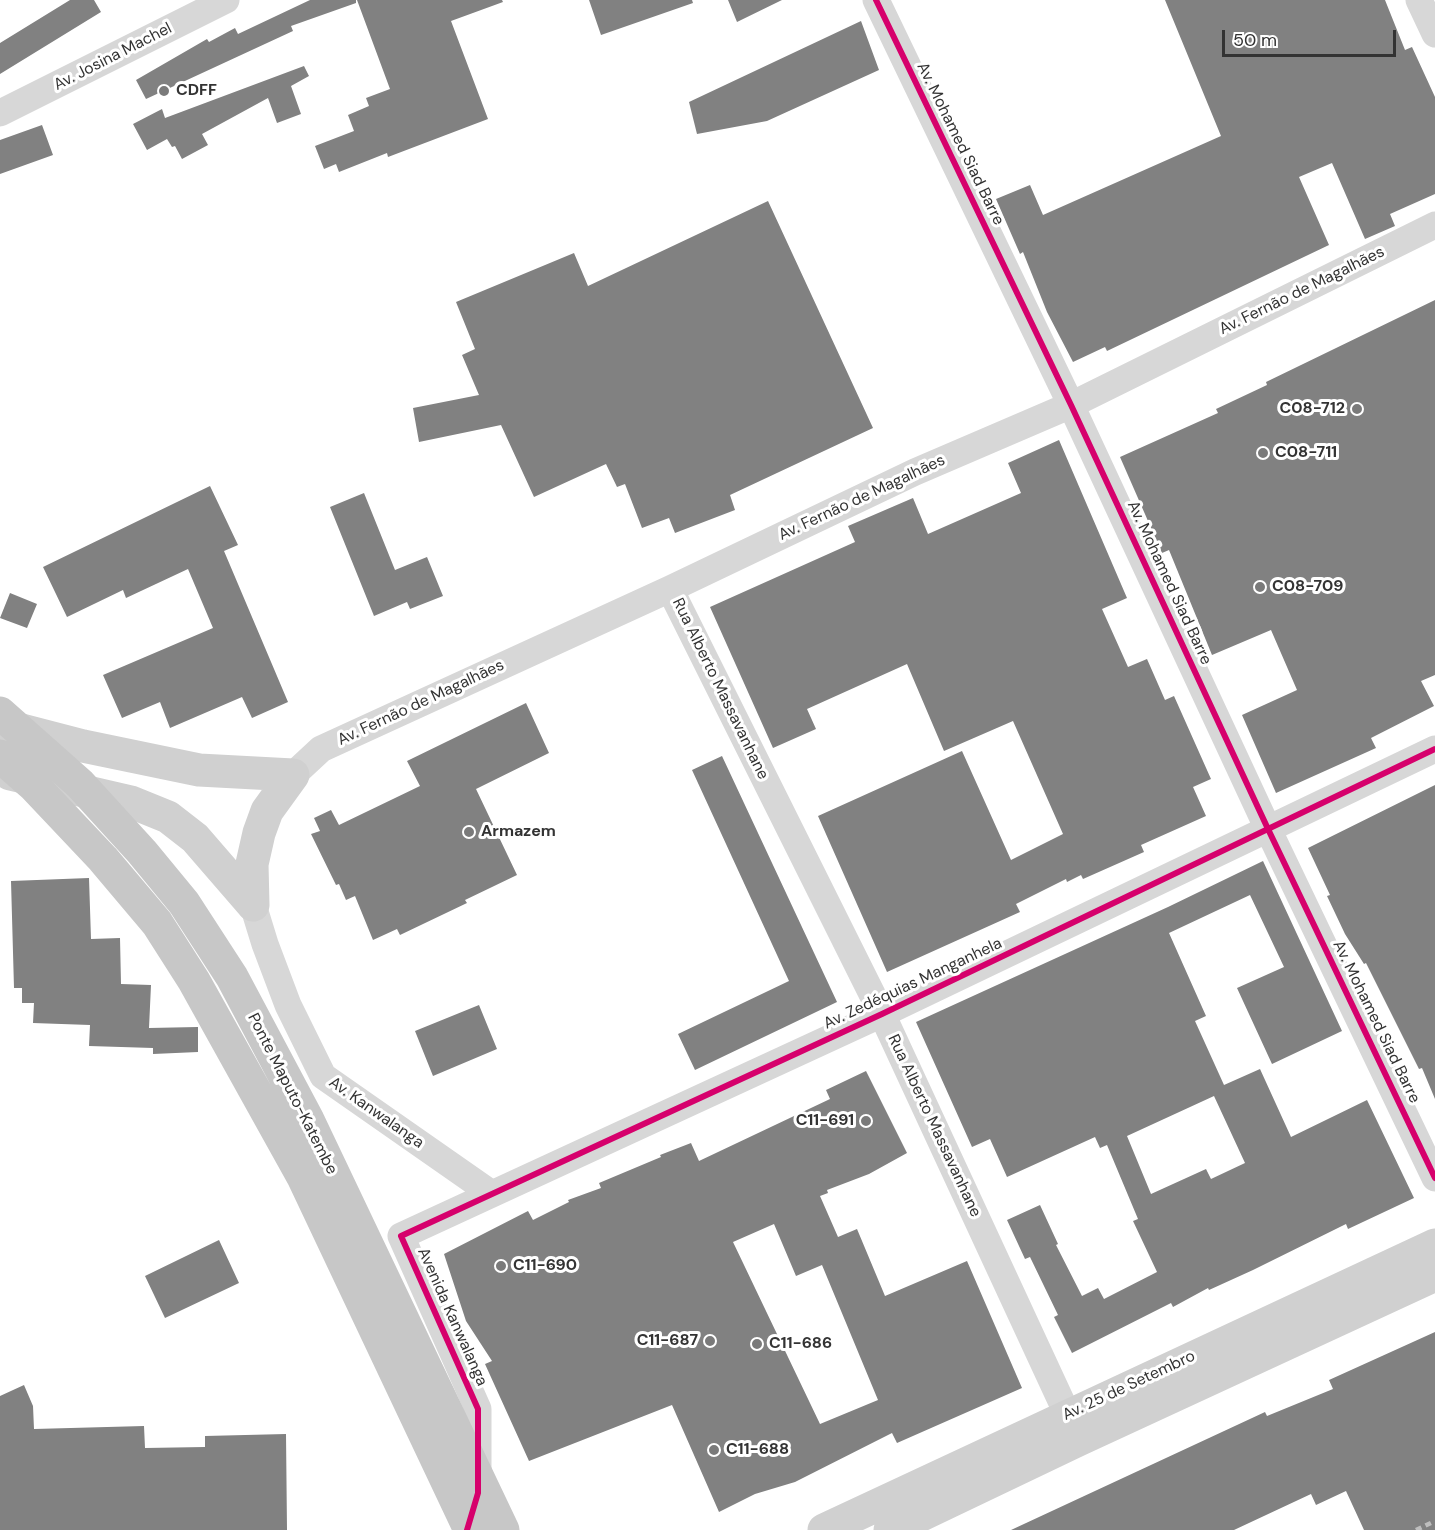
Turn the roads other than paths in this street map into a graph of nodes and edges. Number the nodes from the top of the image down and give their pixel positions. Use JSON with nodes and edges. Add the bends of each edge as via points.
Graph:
{"nodes":[{"id":1,"x":226,"y":0,"type":"edge"},
{"id":2,"x":876,"y":0,"type":"edge"},
{"id":3,"x":1419,"y":0,"type":"edge"},
{"id":4,"x":1435,"y":34,"type":"edge"},
{"id":5,"x":0,"y":113,"type":"edge"},
{"id":6,"x":1435,"y":225,"type":"edge"},
{"id":7,"x":1071,"y":405,"type":"junction"},
{"id":8,"x":670,"y":589,"type":"junction"},
{"id":9,"x":0,"y":713,"type":"edge"},
{"id":10,"x":0,"y":724,"type":"edge"},
{"id":11,"x":1435,"y":749,"type":"edge"},
{"id":12,"x":0,"y":756,"type":"edge"},
{"id":13,"x":0,"y":771,"type":"edge"},
{"id":14,"x":292,"y":775,"type":"junction"},
{"id":15,"x":1268,"y":829,"type":"junction"},
{"id":16,"x":253,"y":905,"type":"junction"},
{"id":17,"x":882,"y":1014,"type":"junction"},
{"id":18,"x":1435,"y":1178,"type":"edge"},
{"id":19,"x":492,"y":1194,"type":"junction"},
{"id":20,"x":401,"y":1236,"type":"joint"},
{"id":21,"x":1435,"y":1245,"type":"edge"},
{"id":22,"x":1435,"y":1275,"type":"edge"},
{"id":23,"x":1074,"y":1427,"type":"junction"},
{"id":24,"x":469,"y":1530,"type":"edge"},
{"id":25,"x":503,"y":1530,"type":"edge"},
{"id":26,"x":824,"y":1530,"type":"edge"},
{"id":27,"x":890,"y":1530,"type":"edge"}],
"edges":[{"from":1,"to":5,"type":"street","name":"Av. Josina Machel"},
{"from":2,"to":7,"type":"street","name":"Av. Mohamed Siad Barre"},
{"from":3,"to":4,"type":"street"},
{"from":6,"to":7,"type":"street","name":"Av. Fernão de Magalhães"},
{"from":7,"to":8,"type":"street","name":"Av. Fernão de Magalhães","via":[[915,472]]},
{"from":7,"to":15,"type":"street","name":"Av. Mohamed Siad Barre"},
{"from":8,"to":14,"type":"street","name":"Av. Fernão de Magalhães","via":[[321,749]]},
{"from":8,"to":17,"type":"street","name":"Rua Alberto Massavanhane"},
{"from":9,"to":25,"type":"highway","name":"Ponte Maputo-Katembe","bridge":true,"via":[[80,784],[142,852],[184,903],[231,977],[308,1120]]},
{"from":10,"to":14,"type":"main road","via":[[199,770]]},
{"from":11,"to":15,"type":"street","name":"Av. Zedéquias Manganhela"},
{"from":12,"to":24,"type":"highway","name":"Ponte Maputo-Katembe","bridge":true,"via":[[103,859],[157,923],[194,981],[303,1177]]},
{"from":13,"to":16,"type":"main road","via":[[131,802],[168,817],[195,838]]},
{"from":14,"to":16,"type":"main road","via":[[267,811],[259,833],[252,864]]},
{"from":15,"to":17,"type":"street","name":"Av. Zedéquias Manganhela"},
{"from":15,"to":18,"type":"street","name":"Av. Mohamed Siad Barre"},
{"from":16,"to":19,"type":"street","name":"Av. Kanwalanga","via":[[288,1005],[323,1076]]},
{"from":17,"to":19,"type":"street","name":"Av. Zedéquias Manganhela"},
{"from":17,"to":23,"type":"street","name":"Rua Alberto Massavanhane"},
{"from":19,"to":20,"type":"street","name":"Av. Zedéquias Manganhela"},
{"from":20,"to":24,"type":"street","name":"Avenida Kanwalanga","via":[[478,1409],[478,1493]]},
{"from":21,"to":23,"type":"main road","name":"Av. 25 de Setembro"},
{"from":22,"to":23,"type":"main road","name":"Av. 25 de Setembro"},
{"from":23,"to":26,"type":"main road","name":"Av. 25 de Setembro"},
{"from":23,"to":27,"type":"main road","name":"Av. 25 de Setembro"}]}
